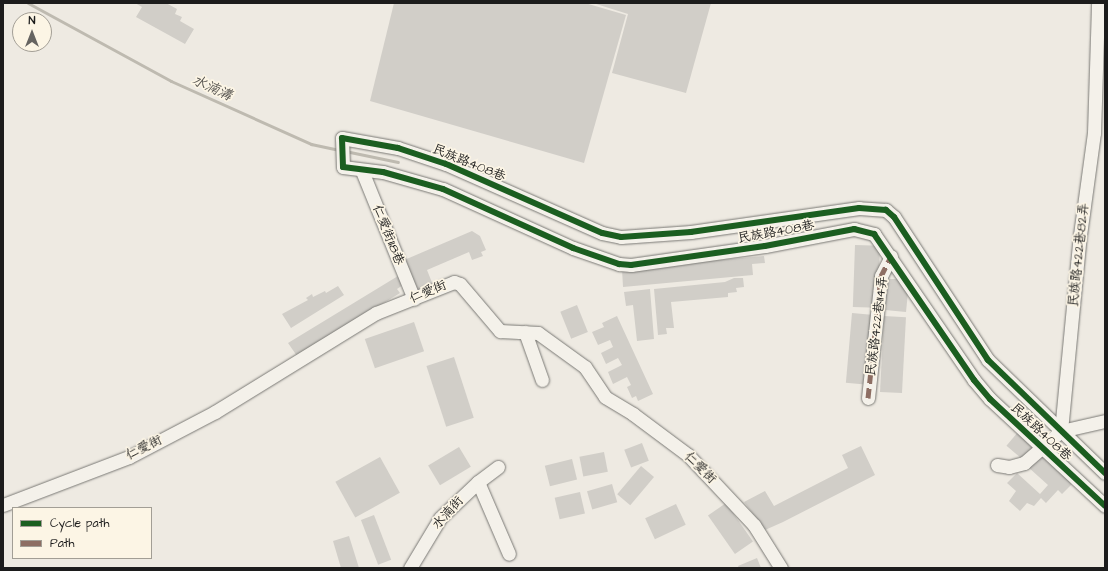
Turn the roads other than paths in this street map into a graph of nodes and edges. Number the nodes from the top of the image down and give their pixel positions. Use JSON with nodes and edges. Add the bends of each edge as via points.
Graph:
{"nodes":[{"id":1,"x":1098,"y":3,"type":"edge"},
{"id":2,"x":362,"y":171,"type":"junction"},
{"id":3,"x":891,"y":256,"type":"junction"},
{"id":4,"x":414,"y":299,"type":"junction"},
{"id":5,"x":525,"y":332,"type":"junction"},
{"id":6,"x":542,"y":380,"type":"dead end"},
{"id":7,"x":868,"y":398,"type":"dead end"},
{"id":8,"x":1105,"y":421,"type":"edge"},
{"id":9,"x":1061,"y":431,"type":"junction"},
{"id":10,"x":1042,"y":447,"type":"junction"},
{"id":11,"x":997,"y":466,"type":"dead end"},
{"id":12,"x":498,"y":467,"type":"dead end"},
{"id":13,"x":1105,"y":473,"type":"edge"},
{"id":14,"x":478,"y":482,"type":"junction"},
{"id":15,"x":3,"y":505,"type":"edge"},
{"id":16,"x":1105,"y":506,"type":"edge"},
{"id":17,"x":509,"y":554,"type":"dead end"},
{"id":18,"x":410,"y":568,"type":"edge"},
{"id":19,"x":781,"y":568,"type":"edge"}],
"edges":[{"from":1,"to":9,"type":"street","name":"民族路422巷82弄","via":[[1094,133],[1080,229]]},
{"from":2,"to":3,"type":"street","name":"民族路408巷","via":[[383,172],[443,189],[573,248],[619,264],[631,265],[764,246],[854,230],[874,234]]},
{"from":2,"to":4,"type":"street","name":"仁愛街118巷"},
{"from":2,"to":9,"type":"street","name":"民族路408巷","via":[[343,166],[342,138],[398,148],[446,164],[602,234],[621,237],[691,232],[859,208],[886,210],[894,217],[988,360]]},
{"from":3,"to":7,"type":"street","name":"民族路422巷114弄","via":[[882,276]]},
{"from":3,"to":10,"type":"street","name":"民族路408巷","via":[[974,380],[990,399]]},
{"from":4,"to":5,"type":"street","name":"仁愛街","via":[[454,282],[460,284],[500,331]]},
{"from":4,"to":15,"type":"street","name":"仁愛街","via":[[376,313],[215,412],[129,457]]},
{"from":5,"to":6,"type":"street"},
{"from":5,"to":19,"type":"street","name":"仁愛街","via":[[538,334],[585,367],[605,397],[633,414],[688,455],[754,526]]},
{"from":8,"to":9,"type":"street"},
{"from":9,"to":10,"type":"street"},
{"from":9,"to":13,"type":"street","name":"民族路408巷"},
{"from":10,"to":11,"type":"street","via":[[1024,463],[1009,467]]},
{"from":10,"to":16,"type":"street","name":"民族路408巷"},
{"from":12,"to":14,"type":"street","name":"水湳街"},
{"from":14,"to":17,"type":"street"},
{"from":14,"to":18,"type":"street","name":"水湳街","via":[[440,518]]}]}
